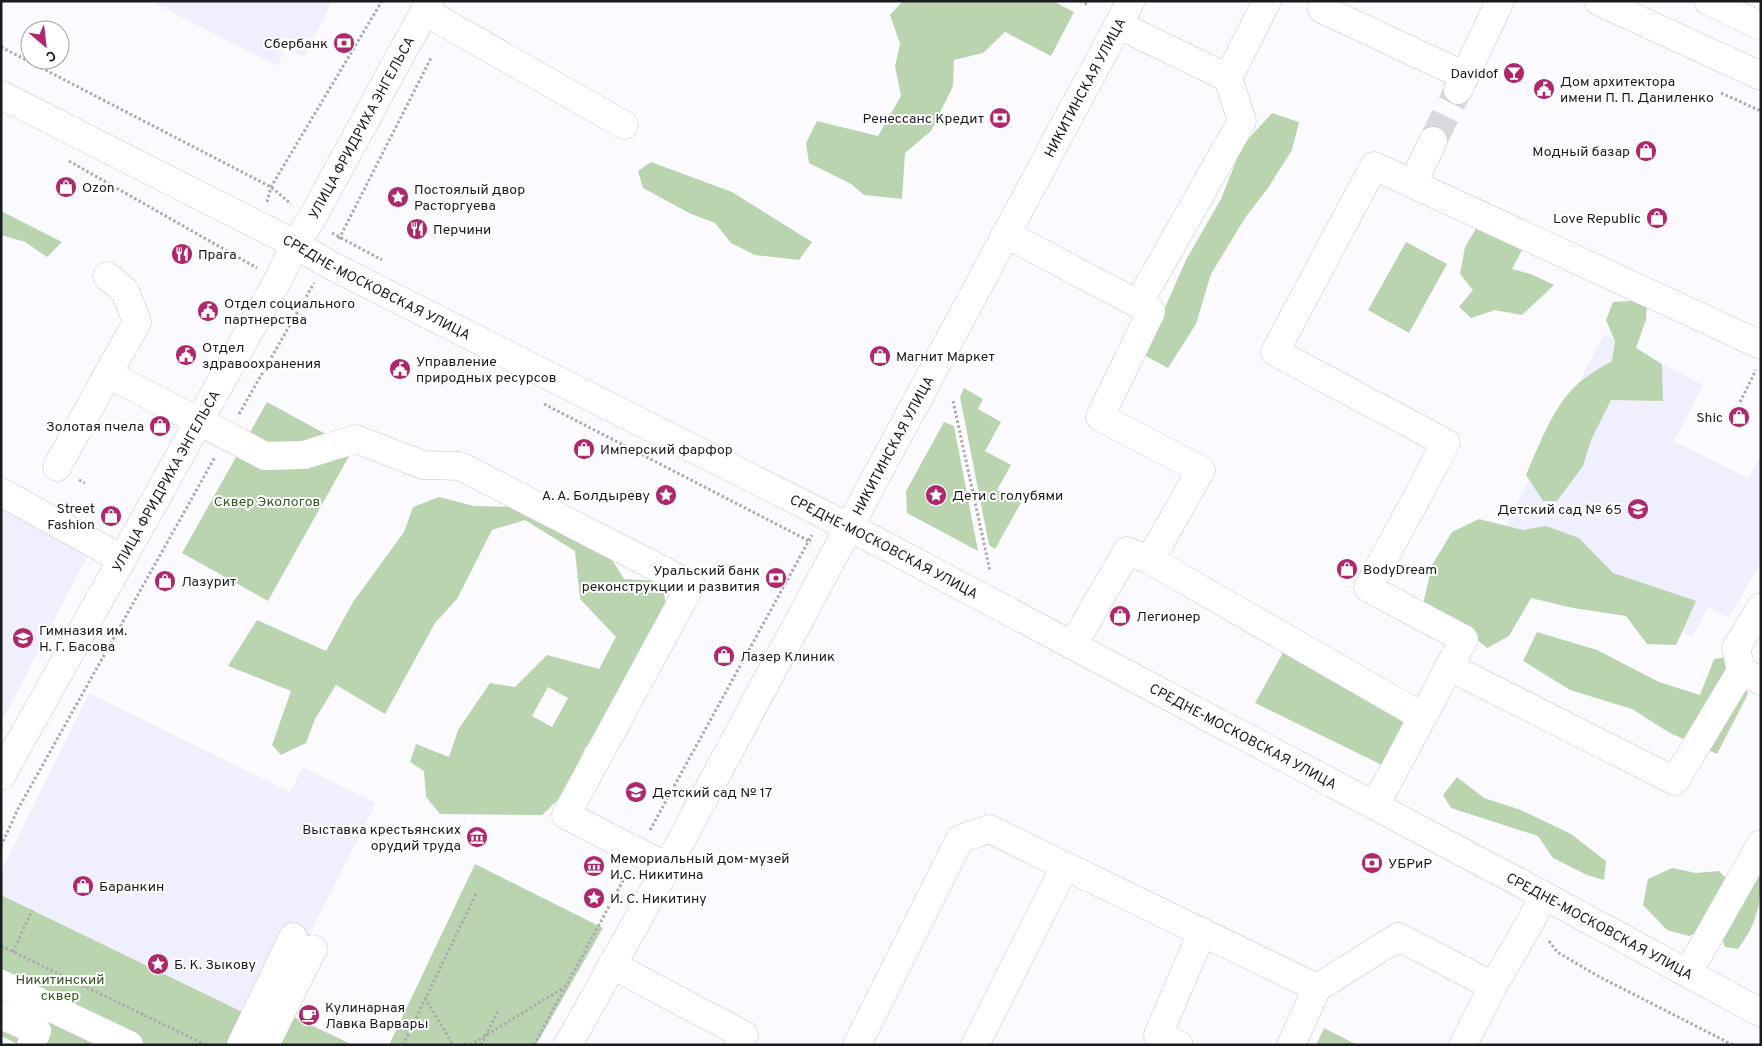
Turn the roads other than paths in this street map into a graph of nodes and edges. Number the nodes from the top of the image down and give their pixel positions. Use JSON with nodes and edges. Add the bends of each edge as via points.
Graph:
{"nodes":[{"id":1,"x":1267,"y":1,"type":"edge"},
{"id":2,"x":1500,"y":1,"type":"edge"},
{"id":3,"x":1598,"y":1,"type":"edge"},
{"id":4,"x":1708,"y":1,"type":"edge"},
{"id":5,"x":427,"y":6,"type":"edge"},
{"id":6,"x":1322,"y":9,"type":"dead end"},
{"id":7,"x":1125,"y":13,"type":"edge"},
{"id":8,"x":1761,"y":26,"type":"edge"},
{"id":9,"x":1761,"y":76,"type":"edge"},
{"id":10,"x":1228,"y":78,"type":"junction"},
{"id":11,"x":1,"y":95,"type":"edge"},
{"id":12,"x":624,"y":125,"type":"dead end"},
{"id":13,"x":1433,"y":141,"type":"tunnel mouth"},
{"id":14,"x":1413,"y":183,"type":"junction"},
{"id":15,"x":1006,"y":234,"type":"junction"},
{"id":16,"x":294,"y":244,"type":"junction"},
{"id":17,"x":107,"y":276,"type":"dead end"},
{"id":18,"x":1138,"y":304,"type":"junction"},
{"id":19,"x":1759,"y":357,"type":"edge"},
{"id":20,"x":108,"y":374,"type":"junction"},
{"id":21,"x":198,"y":423,"type":"junction"},
{"id":22,"x":57,"y":467,"type":"dead end"},
{"id":23,"x":1,"y":492,"type":"edge"},
{"id":24,"x":849,"y":527,"type":"junction"},
{"id":25,"x":122,"y":559,"type":"junction"},
{"id":26,"x":1150,"y":560,"type":"junction"},
{"id":27,"x":1761,"y":607,"type":"edge"},
{"id":28,"x":1073,"y":645,"type":"junction"},
{"id":29,"x":1449,"y":667,"type":"junction"},
{"id":30,"x":1751,"y":676,"type":"edge"},
{"id":31,"x":1423,"y":716,"type":"junction"},
{"id":32,"x":3,"y":769,"type":"edge"},
{"id":33,"x":1375,"y":806,"type":"junction"},
{"id":34,"x":1761,"y":844,"type":"edge"},
{"id":35,"x":1065,"y":866,"type":"junction"},
{"id":36,"x":666,"y":867,"type":"junction"},
{"id":37,"x":1543,"y":894,"type":"junction"},
{"id":38,"x":1202,"y":932,"type":"junction"},
{"id":39,"x":612,"y":965,"type":"junction"},
{"id":40,"x":1688,"y":973,"type":"junction"},
{"id":41,"x":1,"y":984,"type":"edge"},
{"id":42,"x":1493,"y":986,"type":"junction"},
{"id":43,"x":1317,"y":988,"type":"junction"},
{"id":44,"x":1761,"y":1013,"type":"edge"},
{"id":45,"x":1,"y":1015,"type":"edge"},
{"id":46,"x":30,"y":1045,"type":"edge"},
{"id":47,"x":129,"y":1045,"type":"edge"},
{"id":48,"x":241,"y":1045,"type":"edge"},
{"id":49,"x":266,"y":1045,"type":"edge"},
{"id":50,"x":568,"y":1045,"type":"edge"},
{"id":51,"x":739,"y":1045,"type":"edge"},
{"id":52,"x":857,"y":1045,"type":"edge"},
{"id":53,"x":975,"y":1045,"type":"edge"},
{"id":54,"x":1179,"y":1045,"type":"edge"},
{"id":55,"x":1291,"y":1045,"type":"edge"},
{"id":56,"x":1463,"y":1045,"type":"edge"}],
"edges":[{"from":1,"to":10,"type":"street"},
{"from":2,"to":6,"type":"street","via":[[1461,83]]},
{"from":3,"to":9,"type":"street"},
{"from":4,"to":8,"type":"street"},
{"from":5,"to":12,"type":"street","via":[[461,33]]},
{"from":5,"to":16,"type":"street","name":"УЛИЦА ФРИДРИХА ЭНГЕЛЬСА"},
{"from":7,"to":10,"type":"street"},
{"from":7,"to":15,"type":"street","name":"НИКИТИНСКАЯ УЛИЦА"},
{"from":10,"to":18,"type":"street","via":[[1242,121]]},
{"from":11,"to":16,"type":"street","name":"СРЕДНЕ-МОСКОВСКАЯ УЛИЦА"},
{"from":13,"to":14,"type":"street"},
{"from":14,"to":19,"type":"street"},
{"from":14,"to":29,"type":"street","via":[[1374,166],[1275,352],[1446,443],[1368,588],[1464,639]]},
{"from":15,"to":18,"type":"street"},
{"from":15,"to":24,"type":"street","name":"НИКИТИНСКАЯ УЛИЦА"},
{"from":16,"to":21,"type":"street","name":"УЛИЦА ФРИДРИХА ЭНГЕЛЬСА","via":[[263,275]]},
{"from":16,"to":24,"type":"street","name":"СРЕДНЕ-МОСКОВСКАЯ УЛИЦА"},
{"from":17,"to":20,"type":"street","via":[[125,291],[137,322]]},
{"from":18,"to":26,"type":"street","via":[[1151,312],[1100,417],[1201,470]]},
{"from":20,"to":21,"type":"street"},
{"from":20,"to":22,"type":"street"},
{"from":21,"to":25,"type":"street","name":"УЛИЦА ФРИДРИХА ЭНГЕЛЬСА"},
{"from":21,"to":36,"type":"street","via":[[265,456],[304,455],[356,439],[423,465],[460,466],[691,585],[566,814]]},
{"from":23,"to":25,"type":"street"},
{"from":24,"to":28,"type":"street","name":"СРЕДНЕ-МОСКОВСКАЯ УЛИЦА"},
{"from":24,"to":36,"type":"street","name":"НИКИТИНСКАЯ УЛИЦА"},
{"from":25,"to":32,"type":"street","name":"УЛИЦА ФРИДРИХА ЭНГЕЛЬСА"},
{"from":26,"to":28,"type":"street","via":[[1127,551]]},
{"from":26,"to":31,"type":"street"},
{"from":27,"to":30,"type":"street","via":[[1736,648]]},
{"from":28,"to":33,"type":"street","name":"СРЕДНЕ-МОСКОВСКАЯ УЛИЦА"},
{"from":29,"to":30,"type":"street","via":[[1676,781]]},
{"from":29,"to":31,"type":"street"},
{"from":31,"to":33,"type":"street"},
{"from":33,"to":37,"type":"street","name":"СРЕДНЕ-МОСКОВСКАЯ УЛИЦА"},
{"from":34,"to":40,"type":"street"},
{"from":35,"to":38,"type":"street"},
{"from":35,"to":52,"type":"street","via":[[989,829],[960,839]]},
{"from":35,"to":53,"type":"street"},
{"from":36,"to":39,"type":"street","name":"НИКИТИНСКАЯ УЛИЦА"},
{"from":37,"to":40,"type":"street","name":"СРЕДНЕ-МОСКОВСКАЯ УЛИЦА"},
{"from":37,"to":42,"type":"street"},
{"from":38,"to":43,"type":"street"},
{"from":38,"to":54,"type":"street","via":[[1158,1034]]},
{"from":39,"to":50,"type":"street","name":"НИКИТИНСКАЯ УЛИЦА"},
{"from":39,"to":51,"type":"street","via":[[744,1035]]},
{"from":40,"to":44,"type":"street","name":"СРЕДНЕ-МОСКОВСКАЯ УЛИЦА"},
{"from":41,"to":47,"type":"street"},
{"from":42,"to":43,"type":"street","via":[[1398,937]]},
{"from":42,"to":56,"type":"street"},
{"from":43,"to":55,"type":"street"},
{"from":45,"to":46,"type":"street","via":[[37,1031]]},
{"from":48,"to":49,"type":"street","via":[[303,943]]}]}
